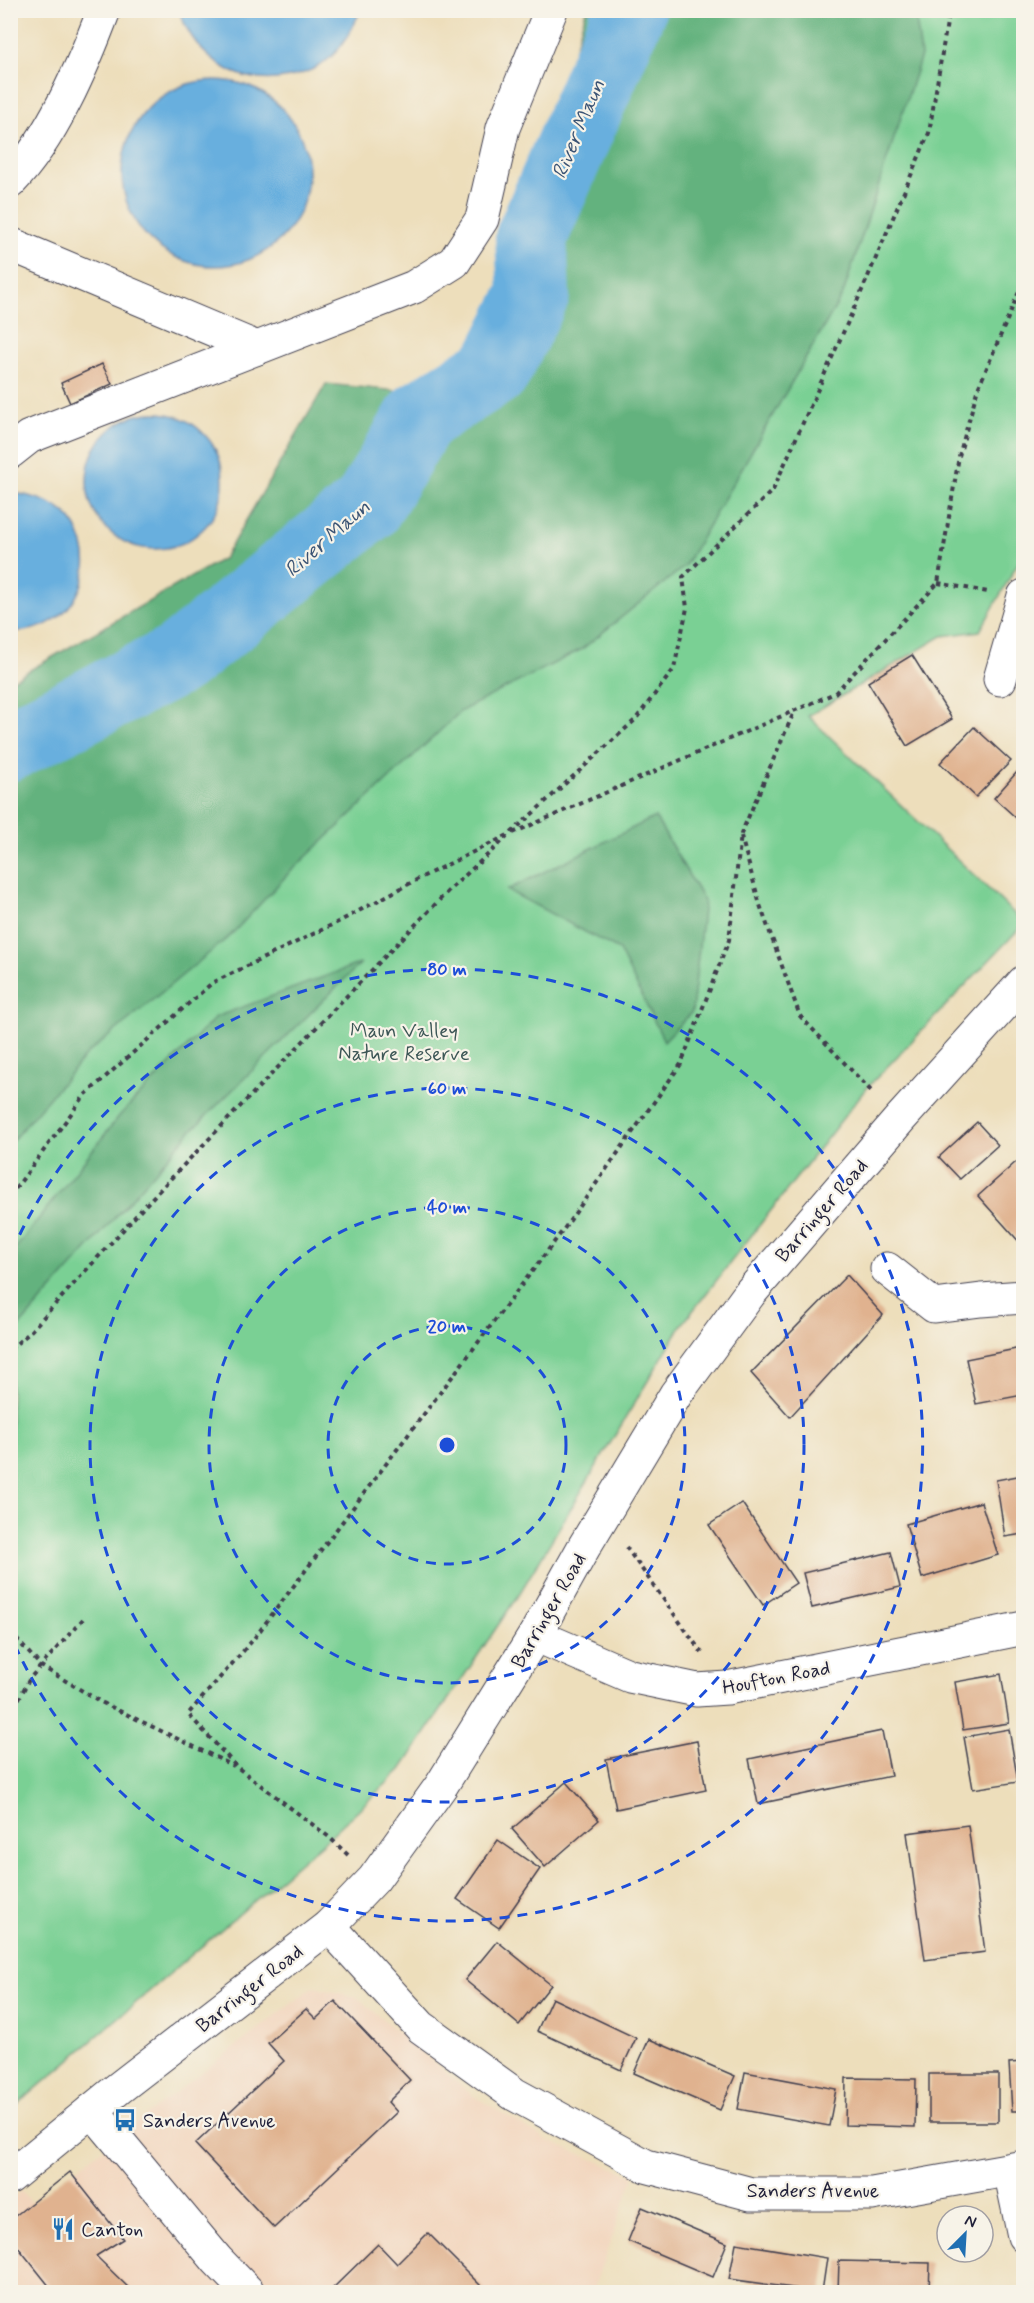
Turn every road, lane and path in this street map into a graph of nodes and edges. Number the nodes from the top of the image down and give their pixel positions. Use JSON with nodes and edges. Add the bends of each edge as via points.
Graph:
{"nodes":[{"id":1,"x":104,"y":10,"type":"edge"},
{"id":2,"x":552,"y":10,"type":"edge"},
{"id":3,"x":949,"y":10,"type":"edge"},
{"id":4,"x":10,"y":182,"type":"edge"},
{"id":5,"x":10,"y":244,"type":"edge"},
{"id":6,"x":1023,"y":280,"type":"edge"},
{"id":7,"x":257,"y":348,"type":"junction"},
{"id":8,"x":10,"y":452,"type":"edge"},
{"id":9,"x":938,"y":582,"type":"junction"},
{"id":10,"x":1023,"y":597,"type":"edge"},
{"id":11,"x":1017,"y":638,"type":"edge"},
{"id":12,"x":1000,"y":679,"type":"dead end"},
{"id":13,"x":794,"y":712,"type":"junction"},
{"id":14,"x":510,"y":834,"type":"junction"},
{"id":15,"x":741,"y":834,"type":"junction"},
{"id":16,"x":1023,"y":982,"type":"edge"},
{"id":17,"x":899,"y":1120,"type":"junction"},
{"id":18,"x":10,"y":1196,"type":"edge"},
{"id":19,"x":887,"y":1269,"type":"dead end"},
{"id":20,"x":1023,"y":1298,"type":"edge"},
{"id":21,"x":10,"y":1349,"type":"edge"},
{"id":22,"x":604,"y":1515,"type":"junction"},
{"id":23,"x":83,"y":1619,"type":"dead end"},
{"id":24,"x":1023,"y":1628,"type":"edge"},
{"id":25,"x":10,"y":1632,"type":"edge"},
{"id":26,"x":535,"y":1635,"type":"junction"},
{"id":27,"x":41,"y":1666,"type":"junction"},
{"id":28,"x":727,"y":1688,"type":"junction"},
{"id":29,"x":10,"y":1715,"type":"edge"},
{"id":30,"x":238,"y":1768,"type":"junction"},
{"id":31,"x":374,"y":1879,"type":"junction"},
{"id":32,"x":329,"y":1926,"type":"junction"},
{"id":33,"x":92,"y":2110,"type":"junction"},
{"id":34,"x":1017,"y":2169,"type":"edge"},
{"id":35,"x":10,"y":2177,"type":"edge"},
{"id":36,"x":1023,"y":2236,"type":"edge"},
{"id":37,"x":1023,"y":2288,"type":"edge"},
{"id":38,"x":248,"y":2292,"type":"edge"},
{"id":39,"x":1018,"y":2292,"type":"edge"}],
"edges":[{"from":1,"to":4,"type":"street","via":[[50,129]]},
{"from":2,"to":7,"type":"street","via":[[503,128],[482,219],[454,262],[414,287]]},
{"from":3,"to":14,"type":"path","via":[[929,133],[773,490],[683,577],[687,608],[674,669],[635,720]]},
{"from":5,"to":7,"type":"street"},
{"from":6,"to":9,"type":"path","via":[[977,391],[959,456]]},
{"from":7,"to":8,"type":"street","via":[[28,437]]},
{"from":9,"to":10,"type":"path"},
{"from":9,"to":13,"type":"path","via":[[835,693]]},
{"from":10,"to":11,"type":"street"},
{"from":11,"to":12,"type":"street"},
{"from":13,"to":14,"type":"path"},
{"from":13,"to":15,"type":"path"},
{"from":14,"to":18,"type":"path","via":[[212,983],[85,1095]]},
{"from":14,"to":21,"type":"path","via":[[448,891]]},
{"from":15,"to":17,"type":"path","via":[[760,905],[800,1016]]},
{"from":15,"to":30,"type":"path","via":[[729,940],[681,1064],[561,1233],[252,1641],[188,1714]]},
{"from":16,"to":17,"type":"street","name":"Barringer Road"},
{"from":17,"to":22,"type":"street","name":"Barringer Road","via":[[750,1293],[676,1394]]},
{"from":19,"to":20,"type":"street","via":[[934,1306]]},
{"from":22,"to":26,"type":"street","name":"Barringer Road"},
{"from":22,"to":28,"type":"path"},
{"from":23,"to":27,"type":"path"},
{"from":24,"to":28,"type":"street","name":"Houfton Road"},
{"from":25,"to":27,"type":"path"},
{"from":26,"to":28,"type":"street","name":"Houfton Road","via":[[630,1676],[697,1690]]},
{"from":26,"to":31,"type":"street","name":"Barringer Road","via":[[441,1786]]},
{"from":27,"to":29,"type":"path"},
{"from":27,"to":30,"type":"path","via":[[101,1702]]},
{"from":30,"to":31,"type":"path","via":[[329,1837]]},
{"from":31,"to":32,"type":"street","name":"Barringer Road"},
{"from":32,"to":33,"type":"street","name":"Barringer Road"},
{"from":32,"to":34,"type":"street","name":"Sanders Avenue","via":[[421,2027],[514,2094],[646,2166],[751,2194],[872,2194]]},
{"from":33,"to":35,"type":"street","name":"Barringer Road"},
{"from":33,"to":38,"type":"street"},
{"from":34,"to":36,"type":"street"},
{"from":37,"to":39,"type":"path"}]}
